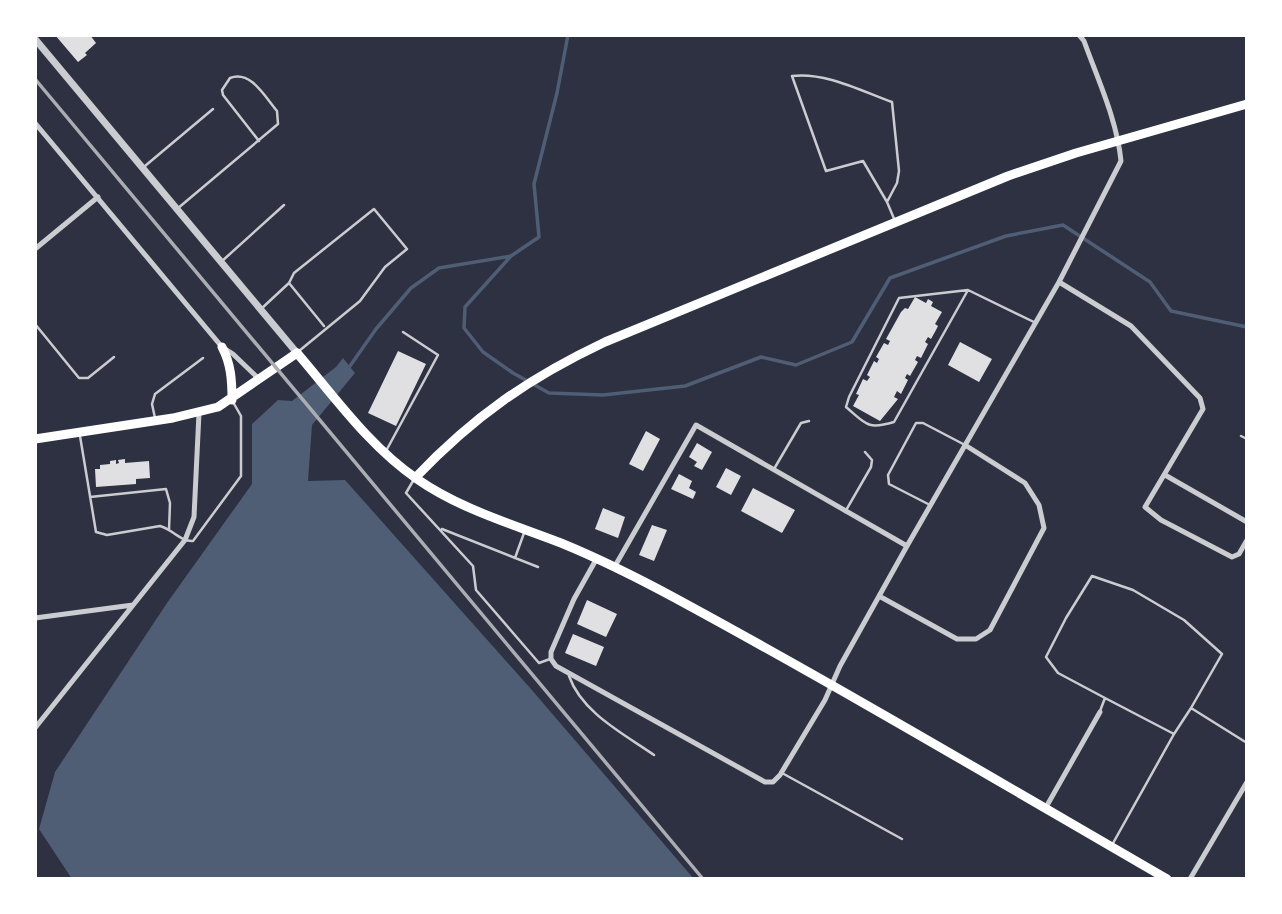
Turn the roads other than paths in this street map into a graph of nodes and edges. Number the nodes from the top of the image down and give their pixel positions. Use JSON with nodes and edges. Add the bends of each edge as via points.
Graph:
{"nodes":[{"id":1,"x":1079,"y":35,"type":"edge"},
{"id":2,"x":35,"y":39,"type":"edge"},
{"id":3,"x":1247,"y":104,"type":"edge"},
{"id":4,"x":213,"y":109,"type":"dead end"},
{"id":5,"x":35,"y":123,"type":"edge"},
{"id":6,"x":1119,"y":140,"type":"junction"},
{"id":7,"x":259,"y":141,"type":"junction"},
{"id":8,"x":142,"y":168,"type":"junction"},
{"id":9,"x":98,"y":197,"type":"junction"},
{"id":10,"x":887,"y":202,"type":"junction"},
{"id":11,"x":284,"y":205,"type":"dead end"},
{"id":12,"x":177,"y":209,"type":"junction"},
{"id":13,"x":895,"y":221,"type":"junction"},
{"id":14,"x":35,"y":249,"type":"edge"},
{"id":15,"x":221,"y":262,"type":"junction"},
{"id":16,"x":1059,"y":282,"type":"junction"},
{"id":17,"x":289,"y":283,"type":"junction"},
{"id":18,"x":968,"y":290,"type":"junction"},
{"id":19,"x":261,"y":309,"type":"junction"},
{"id":20,"x":1036,"y":323,"type":"junction"},
{"id":21,"x":35,"y":324,"type":"edge"},
{"id":22,"x":325,"y":328,"type":"junction"},
{"id":23,"x":403,"y":332,"type":"dead end"},
{"id":24,"x":222,"y":347,"type":"junction"},
{"id":25,"x":297,"y":352,"type":"junction"},
{"id":26,"x":114,"y":357,"type":"dead end"},
{"id":27,"x":203,"y":358,"type":"dead end"},
{"id":28,"x":259,"y":379,"type":"junction"},
{"id":29,"x":232,"y":400,"type":"junction"},
{"id":30,"x":200,"y":413,"type":"junction"},
{"id":31,"x":155,"y":421,"type":"junction"},
{"id":32,"x":809,"y":421,"type":"dead end"},
{"id":33,"x":80,"y":433,"type":"junction"},
{"id":34,"x":1241,"y":436,"type":"dead end"},
{"id":35,"x":35,"y":439,"type":"edge"},
{"id":36,"x":1247,"y":439,"type":"edge"},
{"id":37,"x":965,"y":445,"type":"junction"},
{"id":38,"x":865,"y":452,"type":"dead end"},
{"id":39,"x":385,"y":453,"type":"junction"},
{"id":40,"x":774,"y":470,"type":"junction"},
{"id":41,"x":1165,"y":475,"type":"junction"},
{"id":42,"x":415,"y":478,"type":"junction"},
{"id":43,"x":90,"y":497,"type":"junction"},
{"id":44,"x":930,"y":505,"type":"junction"},
{"id":45,"x":845,"y":512,"type":"junction"},
{"id":46,"x":1247,"y":522,"type":"edge"},
{"id":47,"x":439,"y":528,"type":"junction"},
{"id":48,"x":525,"y":529,"type":"junction"},
{"id":49,"x":169,"y":530,"type":"junction"},
{"id":50,"x":185,"y":540,"type":"junction"},
{"id":51,"x":1247,"y":540,"type":"edge"},
{"id":52,"x":907,"y":546,"type":"junction"},
{"id":53,"x":515,"y":558,"type":"junction"},
{"id":54,"x":597,"y":558,"type":"junction"},
{"id":55,"x":615,"y":566,"type":"junction"},
{"id":56,"x":538,"y":567,"type":"dead end"},
{"id":57,"x":879,"y":596,"type":"junction"},
{"id":58,"x":134,"y":604,"type":"junction"},
{"id":59,"x":35,"y":618,"type":"edge"},
{"id":60,"x":551,"y":659,"type":"junction"},
{"id":61,"x":568,"y":673,"type":"junction"},
{"id":62,"x":832,"y":686,"type":"junction"},
{"id":63,"x":1105,"y":698,"type":"junction"},
{"id":64,"x":1191,"y":708,"type":"junction"},
{"id":65,"x":1100,"y":712,"type":"joint"},
{"id":66,"x":35,"y":728,"type":"edge"},
{"id":67,"x":1174,"y":734,"type":"junction"},
{"id":68,"x":1247,"y":743,"type":"edge"},
{"id":69,"x":654,"y":755,"type":"dead end"},
{"id":70,"x":782,"y":773,"type":"junction"},
{"id":71,"x":1247,"y":782,"type":"edge"},
{"id":72,"x":1045,"y":809,"type":"junction"},
{"id":73,"x":901,"y":839,"type":"dead end"},
{"id":74,"x":1111,"y":847,"type":"junction"},
{"id":75,"x":1167,"y":879,"type":"edge"},
{"id":76,"x":1190,"y":879,"type":"edge"}],
"edges":[{"from":1,"to":6,"type":"street"},
{"from":2,"to":8,"type":"street"},
{"from":3,"to":6,"type":"main road"},
{"from":4,"to":8,"type":"lane"},
{"from":5,"to":9,"type":"street"},
{"from":6,"to":13,"type":"main road","via":[[1009,176]]},
{"from":6,"to":16,"type":"street","via":[[1121,161]]},
{"from":7,"to":7,"type":"lane","via":[[278,124],[277,111],[249,79],[230,78],[223,95]]},
{"from":7,"to":12,"type":"lane"},
{"from":8,"to":12,"type":"street"},
{"from":9,"to":14,"type":"street"},
{"from":9,"to":24,"type":"street"},
{"from":10,"to":10,"type":"lane","via":[[899,171],[892,102],[830,80],[792,76],[826,171],[863,161]]},
{"from":10,"to":13,"type":"lane"},
{"from":11,"to":15,"type":"lane"},
{"from":12,"to":15,"type":"street"},
{"from":13,"to":42,"type":"main road","via":[[605,342],[538,376],[447,445]]},
{"from":15,"to":19,"type":"street"},
{"from":16,"to":20,"type":"street"},
{"from":16,"to":41,"type":"street","via":[[1131,326],[1200,398],[1203,409]]},
{"from":17,"to":19,"type":"lane"},
{"from":17,"to":22,"type":"lane"},
{"from":17,"to":22,"type":"lane","via":[[294,273],[374,209],[407,248],[385,267],[360,301]]},
{"from":18,"to":18,"type":"lane","via":[[899,298],[846,407],[866,424],[877,427],[894,422]]},
{"from":18,"to":20,"type":"lane"},
{"from":19,"to":25,"type":"street"},
{"from":20,"to":37,"type":"street"},
{"from":21,"to":26,"type":"lane","via":[[79,378],[89,377]]},
{"from":22,"to":25,"type":"lane"},
{"from":23,"to":39,"type":"lane","via":[[438,355]]},
{"from":24,"to":28,"type":"street"},
{"from":24,"to":29,"type":"main road","via":[[231,371]]},
{"from":25,"to":28,"type":"main road"},
{"from":25,"to":39,"type":"main road"},
{"from":27,"to":31,"type":"lane","via":[[155,394]]},
{"from":28,"to":29,"type":"main road"},
{"from":29,"to":30,"type":"main road"},
{"from":29,"to":50,"type":"lane","via":[[241,416],[241,476],[196,538]]},
{"from":30,"to":31,"type":"main road"},
{"from":30,"to":50,"type":"street","via":[[194,517]]},
{"from":31,"to":33,"type":"main road"},
{"from":32,"to":40,"type":"lane","via":[[801,423]]},
{"from":33,"to":35,"type":"main road"},
{"from":33,"to":43,"type":"lane"},
{"from":34,"to":36,"type":"lane"},
{"from":37,"to":44,"type":"street"},
{"from":37,"to":44,"type":"lane","via":[[916,424],[888,475],[889,484]]},
{"from":37,"to":57,"type":"street","via":[[1025,482],[1039,505],[1044,528],[990,629],[976,639],[957,639]]},
{"from":38,"to":45,"type":"lane","via":[[872,460],[871,467]]},
{"from":39,"to":42,"type":"main road"},
{"from":40,"to":45,"type":"street"},
{"from":40,"to":55,"type":"street","via":[[695,425]]},
{"from":41,"to":46,"type":"street"},
{"from":41,"to":51,"type":"street","via":[[1145,507],[1161,520],[1232,557]]},
{"from":42,"to":47,"type":"lane","via":[[407,492]]},
{"from":42,"to":48,"type":"main road","via":[[444,496]]},
{"from":43,"to":49,"type":"lane","via":[[98,533],[160,526]]},
{"from":43,"to":49,"type":"lane","via":[[166,489]]},
{"from":44,"to":52,"type":"street"},
{"from":45,"to":52,"type":"street"},
{"from":47,"to":53,"type":"lane"},
{"from":47,"to":60,"type":"lane","via":[[473,566],[476,590],[539,663]]},
{"from":48,"to":53,"type":"lane"},
{"from":48,"to":54,"type":"main road"},
{"from":49,"to":50,"type":"lane"},
{"from":50,"to":58,"type":"street"},
{"from":52,"to":57,"type":"street"},
{"from":53,"to":56,"type":"lane"},
{"from":54,"to":55,"type":"main road"},
{"from":54,"to":60,"type":"street","via":[[574,600]]},
{"from":55,"to":62,"type":"main road"},
{"from":57,"to":62,"type":"street"},
{"from":58,"to":59,"type":"street"},
{"from":58,"to":66,"type":"street"},
{"from":60,"to":61,"type":"street"},
{"from":61,"to":69,"type":"lane","via":[[586,704]]},
{"from":61,"to":70,"type":"street","via":[[765,782],[773,782]]},
{"from":62,"to":70,"type":"street"},
{"from":62,"to":72,"type":"main road"},
{"from":63,"to":64,"type":"lane","via":[[1058,673],[1046,657],[1091,576],[1133,590],[1184,620],[1222,654]]},
{"from":63,"to":65,"type":"lane"},
{"from":63,"to":67,"type":"lane"},
{"from":64,"to":67,"type":"lane"},
{"from":64,"to":68,"type":"lane"},
{"from":65,"to":72,"type":"street"},
{"from":67,"to":74,"type":"lane"},
{"from":70,"to":73,"type":"lane"},
{"from":71,"to":76,"type":"street"},
{"from":72,"to":74,"type":"main road"},
{"from":74,"to":75,"type":"main road"}]}
